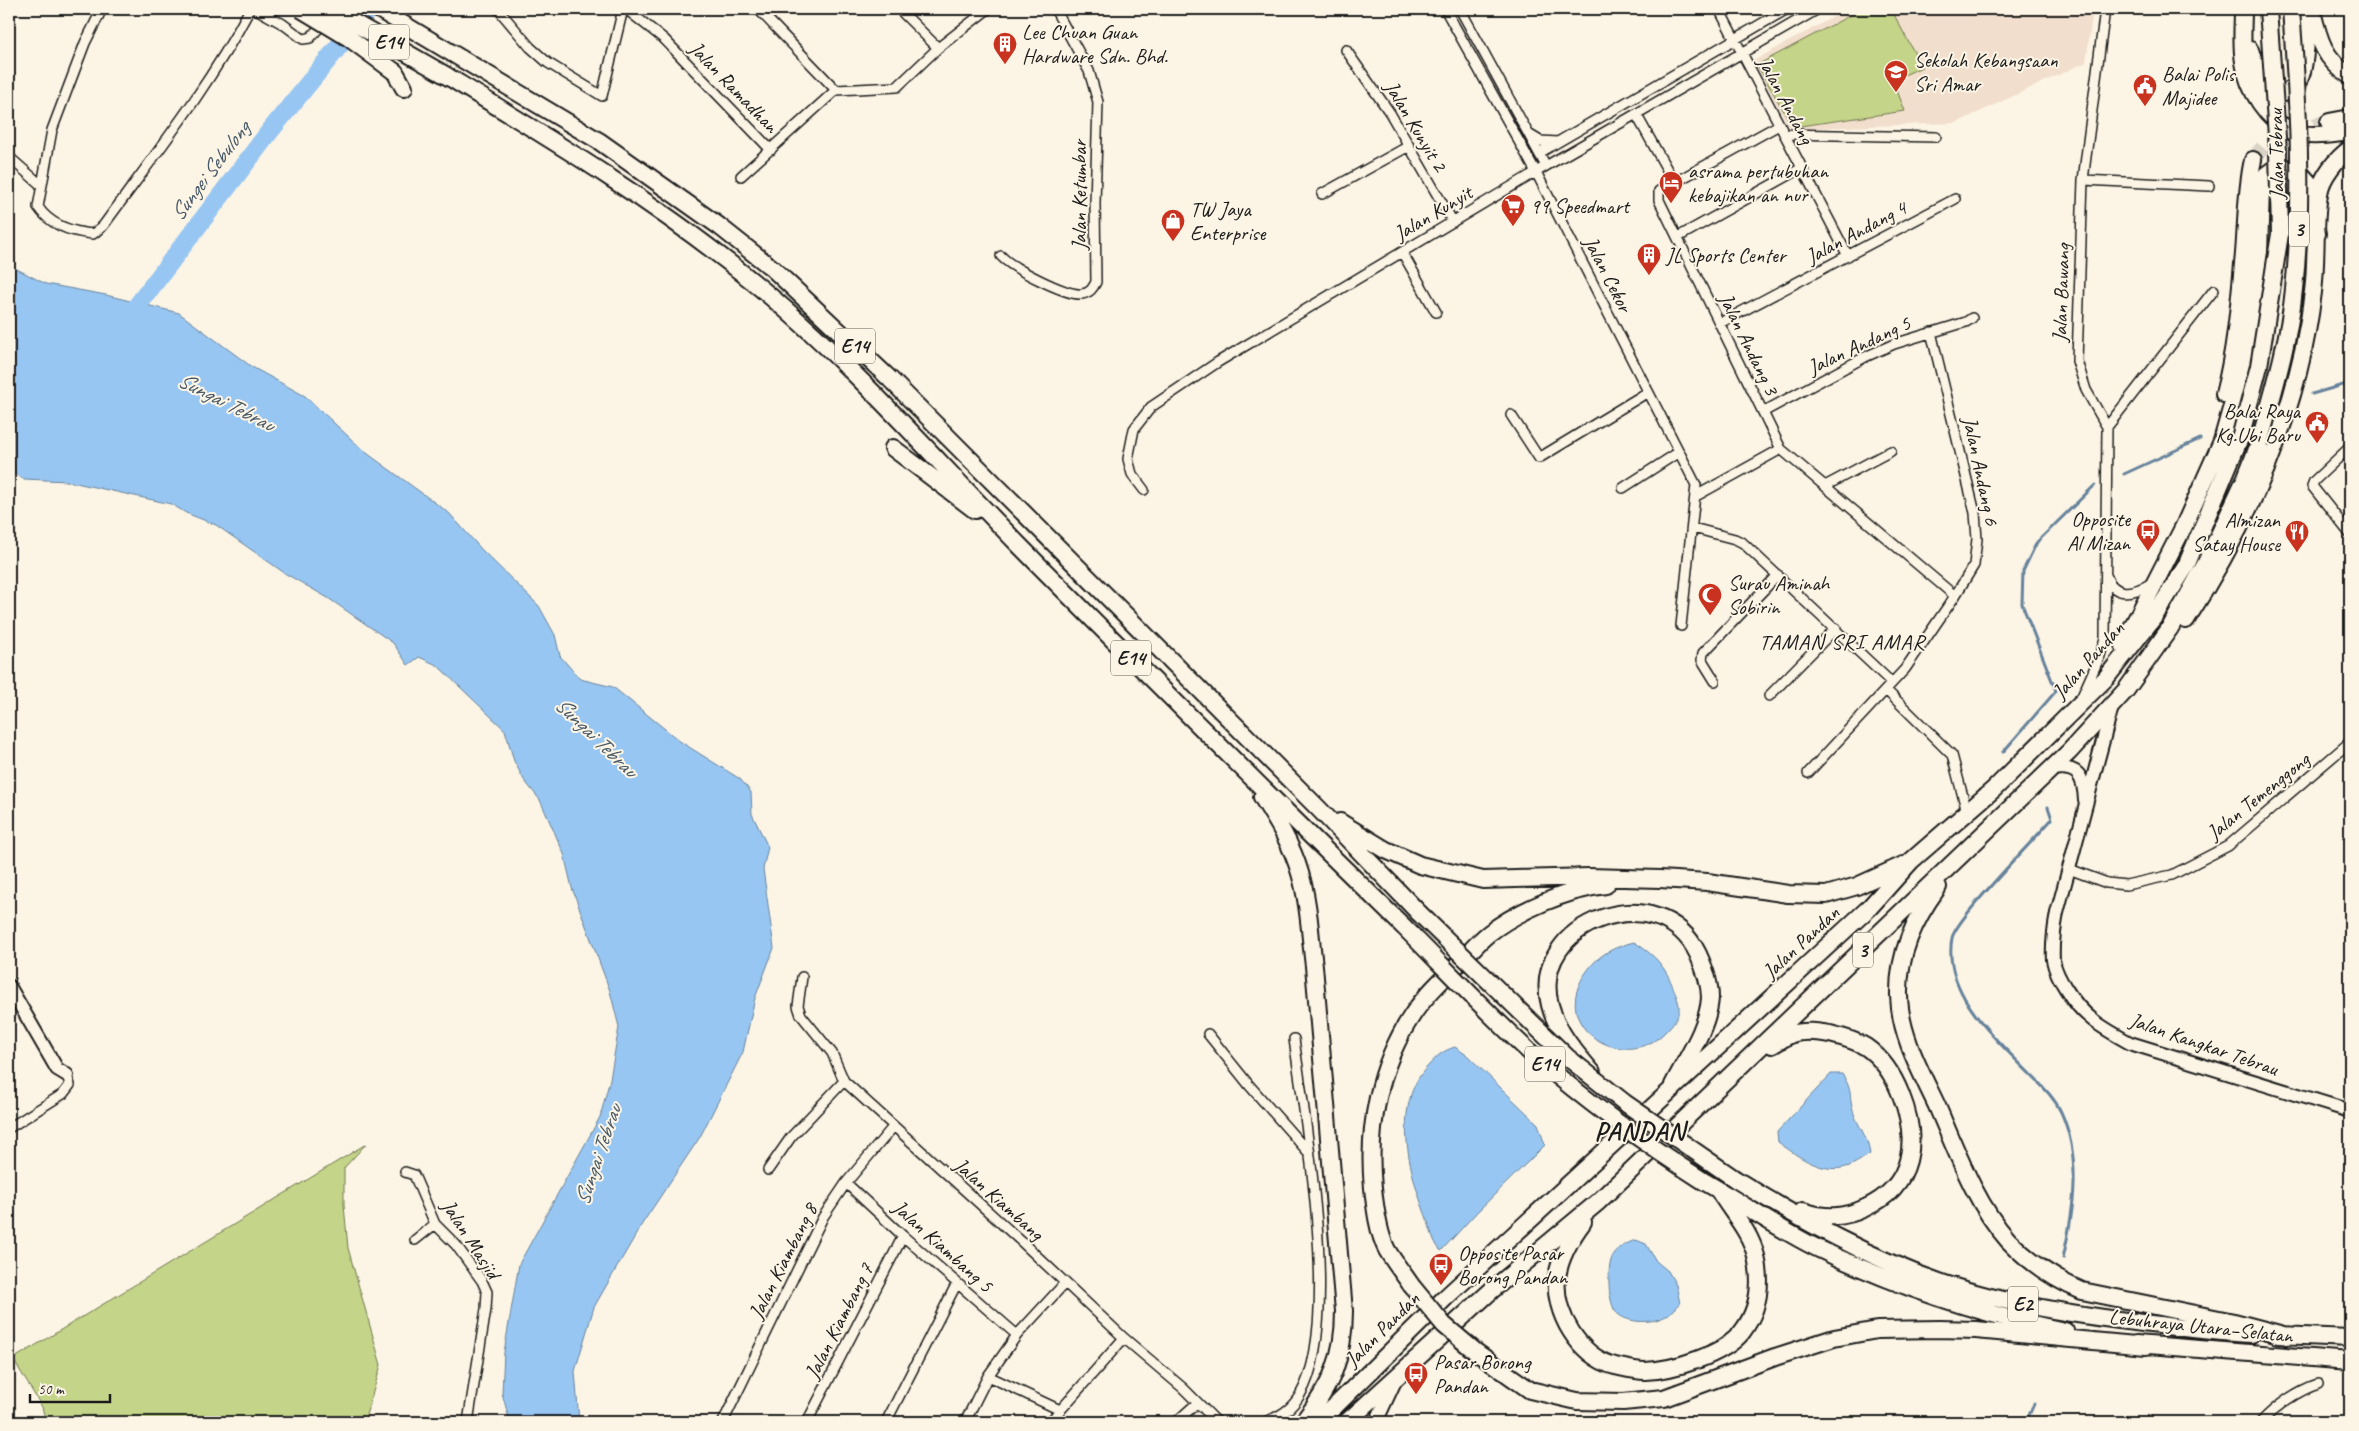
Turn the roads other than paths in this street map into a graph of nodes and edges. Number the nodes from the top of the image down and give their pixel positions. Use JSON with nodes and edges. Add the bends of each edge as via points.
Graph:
{"nodes":[{"id":1,"x":102,"y":9,"type":"edge"},
{"id":2,"x":250,"y":9,"type":"edge"},
{"id":3,"x":256,"y":9,"type":"edge"},
{"id":4,"x":301,"y":9,"type":"edge"},
{"id":5,"x":330,"y":9,"type":"edge"},
{"id":6,"x":336,"y":9,"type":"edge"},
{"id":7,"x":378,"y":9,"type":"edge"},
{"id":8,"x":498,"y":9,"type":"edge"},
{"id":9,"x":624,"y":9,"type":"edge"},
{"id":10,"x":758,"y":9,"type":"edge"},
{"id":11,"x":899,"y":9,"type":"edge"},
{"id":12,"x":988,"y":9,"type":"edge"},
{"id":13,"x":1055,"y":9,"type":"edge"},
{"id":14,"x":1445,"y":9,"type":"edge"},
{"id":15,"x":1460,"y":9,"type":"edge"},
{"id":16,"x":1719,"y":9,"type":"edge"},
{"id":17,"x":1787,"y":9,"type":"edge"},
{"id":18,"x":1818,"y":9,"type":"edge"},
{"id":19,"x":2106,"y":9,"type":"edge"},
{"id":20,"x":2243,"y":9,"type":"edge"},
{"id":21,"x":2268,"y":9,"type":"edge"},
{"id":22,"x":2291,"y":9,"type":"edge"},
{"id":23,"x":2310,"y":9,"type":"edge"},
{"id":24,"x":2244,"y":32,"type":"junction"},
{"id":25,"x":1734,"y":40,"type":"junction"},
{"id":26,"x":938,"y":48,"type":"junction"},
{"id":27,"x":1346,"y":50,"type":"dead end"},
{"id":28,"x":1742,"y":53,"type":"junction"},
{"id":29,"x":2350,"y":76,"type":"edge"},
{"id":30,"x":404,"y":88,"type":"dead end"},
{"id":31,"x":836,"y":90,"type":"junction"},
{"id":32,"x":1636,"y":114,"type":"junction"},
{"id":33,"x":2350,"y":118,"type":"edge"},
{"id":34,"x":2329,"y":122,"type":"tunnel mouth"},
{"id":35,"x":1779,"y":125,"type":"junction"},
{"id":36,"x":2350,"y":132,"type":"edge"},
{"id":37,"x":1528,"y":133,"type":"junction"},
{"id":38,"x":1784,"y":134,"type":"junction"},
{"id":39,"x":1936,"y":137,"type":"dead end"},
{"id":40,"x":1558,"y":142,"type":"junction"},
{"id":41,"x":1408,"y":146,"type":"junction"},
{"id":42,"x":2350,"y":149,"type":"edge"},
{"id":43,"x":771,"y":150,"type":"junction"},
{"id":44,"x":1539,"y":153,"type":"junction"},
{"id":45,"x":9,"y":157,"type":"edge"},
{"id":46,"x":2253,"y":160,"type":"tunnel mouth"},
{"id":47,"x":1546,"y":166,"type":"junction"},
{"id":48,"x":1802,"y":168,"type":"junction"},
{"id":49,"x":1536,"y":172,"type":"junction"},
{"id":50,"x":741,"y":176,"type":"dead end"},
{"id":51,"x":2083,"y":180,"type":"junction"},
{"id":52,"x":1674,"y":182,"type":"junction"},
{"id":53,"x":41,"y":185,"type":"junction"},
{"id":54,"x":2209,"y":186,"type":"dead end"},
{"id":55,"x":1322,"y":194,"type":"dead end"},
{"id":56,"x":1955,"y":199,"type":"dead end"},
{"id":57,"x":1453,"y":222,"type":"junction"},
{"id":58,"x":2317,"y":234,"type":"junction"},
{"id":59,"x":1678,"y":237,"type":"junction"},
{"id":60,"x":1402,"y":252,"type":"junction"},
{"id":61,"x":1001,"y":256,"type":"dead end"},
{"id":62,"x":1848,"y":256,"type":"junction"},
{"id":63,"x":2214,"y":290,"type":"dead end"},
{"id":64,"x":1436,"y":312,"type":"dead end"},
{"id":65,"x":1972,"y":318,"type":"dead end"},
{"id":66,"x":1720,"y":323,"type":"junction"},
{"id":67,"x":1931,"y":332,"type":"junction"},
{"id":68,"x":1648,"y":392,"type":"junction"},
{"id":69,"x":1763,"y":412,"type":"junction"},
{"id":70,"x":1511,"y":414,"type":"dead end"},
{"id":71,"x":2107,"y":428,"type":"junction"},
{"id":72,"x":2240,"y":438,"type":"joint"},
{"id":73,"x":2258,"y":444,"type":"joint"},
{"id":74,"x":2350,"y":447,"type":"edge"},
{"id":75,"x":893,"y":448,"type":"dead end"},
{"id":76,"x":1781,"y":449,"type":"junction"},
{"id":77,"x":1891,"y":451,"type":"dead end"},
{"id":78,"x":1679,"y":452,"type":"junction"},
{"id":79,"x":2205,"y":474,"type":"junction"},
{"id":80,"x":1825,"y":486,"type":"junction"},
{"id":81,"x":1623,"y":488,"type":"dead end"},
{"id":82,"x":1144,"y":490,"type":"dead end"},
{"id":83,"x":1696,"y":496,"type":"junction"},
{"id":84,"x":1693,"y":528,"type":"junction"},
{"id":85,"x":2350,"y":534,"type":"edge"},
{"id":86,"x":1015,"y":540,"type":"junction"},
{"id":87,"x":2106,"y":573,"type":"junction"},
{"id":88,"x":1778,"y":575,"type":"junction"},
{"id":89,"x":2155,"y":582,"type":"junction"},
{"id":90,"x":1956,"y":596,"type":"junction"},
{"id":91,"x":1681,"y":626,"type":"dead end"},
{"id":92,"x":1836,"y":628,"type":"junction"},
{"id":93,"x":2106,"y":678,"type":"junction"},
{"id":94,"x":1715,"y":681,"type":"dead end"},
{"id":95,"x":1889,"y":686,"type":"junction"},
{"id":96,"x":2126,"y":690,"type":"junction"},
{"id":97,"x":1769,"y":696,"type":"dead end"},
{"id":98,"x":2079,"y":704,"type":"junction"},
{"id":99,"x":2113,"y":704,"type":"junction"},
{"id":100,"x":2350,"y":742,"type":"edge"},
{"id":101,"x":2052,"y":769,"type":"junction"},
{"id":102,"x":1808,"y":773,"type":"dead end"},
{"id":103,"x":1247,"y":774,"type":"junction"},
{"id":104,"x":1319,"y":808,"type":"junction"},
{"id":105,"x":2085,"y":811,"type":"junction"},
{"id":106,"x":1967,"y":812,"type":"junction"},
{"id":107,"x":1970,"y":846,"type":"junction"},
{"id":108,"x":1911,"y":861,"type":"junction"},
{"id":109,"x":2069,"y":868,"type":"junction"},
{"id":110,"x":1660,"y":879,"type":"junction"},
{"id":111,"x":802,"y":978,"type":"dead end"},
{"id":112,"x":9,"y":986,"type":"edge"},
{"id":113,"x":1208,"y":1034,"type":"dead end"},
{"id":114,"x":1294,"y":1039,"type":"dead end"},
{"id":115,"x":1755,"y":1054,"type":"junction"},
{"id":116,"x":67,"y":1075,"type":"joint"},
{"id":117,"x":844,"y":1081,"type":"junction"},
{"id":118,"x":1602,"y":1084,"type":"junction"},
{"id":119,"x":1668,"y":1094,"type":"junction"},
{"id":120,"x":2350,"y":1112,"type":"edge"},
{"id":121,"x":893,"y":1127,"type":"junction"},
{"id":122,"x":9,"y":1128,"type":"edge"},
{"id":123,"x":1309,"y":1153,"type":"junction"},
{"id":124,"x":768,"y":1170,"type":"dead end"},
{"id":125,"x":405,"y":1172,"type":"dead end"},
{"id":126,"x":846,"y":1183,"type":"junction"},
{"id":127,"x":1711,"y":1185,"type":"junction"},
{"id":128,"x":1598,"y":1202,"type":"junction"},
{"id":129,"x":1777,"y":1205,"type":"junction"},
{"id":130,"x":435,"y":1224,"type":"junction"},
{"id":131,"x":903,"y":1236,"type":"junction"},
{"id":132,"x":415,"y":1240,"type":"dead end"},
{"id":133,"x":957,"y":1283,"type":"junction"},
{"id":134,"x":1065,"y":1283,"type":"junction"},
{"id":135,"x":1017,"y":1335,"type":"junction"},
{"id":136,"x":2287,"y":1336,"type":"junction"},
{"id":137,"x":1124,"y":1338,"type":"junction"},
{"id":138,"x":2350,"y":1338,"type":"edge"},
{"id":139,"x":2146,"y":1346,"type":"junction"},
{"id":140,"x":2350,"y":1361,"type":"edge"},
{"id":141,"x":1399,"y":1374,"type":"junction"},
{"id":142,"x":988,"y":1376,"type":"junction"},
{"id":143,"x":2318,"y":1384,"type":"dead end"},
{"id":144,"x":1197,"y":1402,"type":"junction"},
{"id":145,"x":1060,"y":1410,"type":"junction"},
{"id":146,"x":1052,"y":1421,"type":"edge"},
{"id":147,"x":468,"y":1422,"type":"edge"},
{"id":148,"x":723,"y":1422,"type":"edge"},
{"id":149,"x":807,"y":1422,"type":"edge"},
{"id":150,"x":886,"y":1422,"type":"edge"},
{"id":151,"x":965,"y":1422,"type":"edge"},
{"id":152,"x":1176,"y":1422,"type":"edge"},
{"id":153,"x":1216,"y":1422,"type":"edge"},
{"id":154,"x":1265,"y":1422,"type":"edge"},
{"id":155,"x":1303,"y":1422,"type":"edge"},
{"id":156,"x":1318,"y":1422,"type":"edge"},
{"id":157,"x":1347,"y":1422,"type":"edge"},
{"id":158,"x":1376,"y":1422,"type":"edge"},
{"id":159,"x":2261,"y":1422,"type":"edge"}],
"edges":[{"from":1,"to":53,"type":"street","via":[[84,43],[52,130]]},
{"from":2,"to":53,"type":"street","via":[[227,53],[103,226],[93,234],[79,233],[46,219],[38,207]]},
{"from":3,"to":6,"type":"street","via":[[303,38],[310,38]]},
{"from":4,"to":30,"type":"highway","bridge":true,"via":[[349,38],[395,72]]},
{"from":5,"to":86,"type":"highway","number":"E14","bridge":true,"via":[[581,157],[704,242],[754,282],[874,392]]},
{"from":7,"to":104,"type":"highway","number":"E14","via":[[599,141],[772,268],[890,379]]},
{"from":8,"to":9,"type":"street","via":[[542,58],[602,96]]},
{"from":9,"to":43,"type":"street","name":"Jalan Ramadhan","via":[[664,40]]},
{"from":10,"to":31,"type":"street"},
{"from":11,"to":26,"type":"street"},
{"from":12,"to":26,"type":"street"},
{"from":13,"to":61,"type":"street","name":"Jalan Ketumbar","via":[[1089,71],[1098,102],[1096,282],[1092,290],[1085,293],[1066,291],[1029,274]]},
{"from":14,"to":49,"type":"street","name":"Jalan Cekor"},
{"from":15,"to":37,"type":"street"},
{"from":16,"to":25,"type":"street","name":"Jalan Andang"},
{"from":17,"to":25,"type":"street"},
{"from":18,"to":28,"type":"street","name":"Jalan Kunyit"},
{"from":19,"to":51,"type":"street","name":"Jalan Bawang"},
{"from":20,"to":24,"type":"highway"},
{"from":21,"to":72,"type":"highway","name":"Jalan Tebrau","number":"3","bridge":true,"via":[[2280,234],[2259,366]]},
{"from":22,"to":73,"type":"highway","name":"Jalan Tebrau","number":"3","bridge":true,"via":[[2299,151],[2294,291],[2280,367]]},
{"from":23,"to":24,"type":"highway","via":[[2302,75],[2295,86],[2283,93],[2274,93],[2266,87]]},
{"from":23,"to":29,"type":"highway","via":[[2320,42],[2330,59]]},
{"from":24,"to":36,"type":"highway","via":[[2244,62],[2251,88],[2274,118],[2294,132],[2328,135]]},
{"from":25,"to":28,"type":"street","name":"Jalan Andang"},
{"from":25,"to":40,"type":"street"},
{"from":26,"to":31,"type":"street","via":[[897,87]]},
{"from":27,"to":41,"type":"street","name":"Jalan Kunyit 2","via":[[1390,113]]},
{"from":28,"to":32,"type":"street","name":"Jalan Kunyit"},
{"from":28,"to":35,"type":"street","name":"Jalan Andang"},
{"from":31,"to":43,"type":"street"},
{"from":32,"to":47,"type":"street","name":"Jalan Kunyit"},
{"from":32,"to":52,"type":"street"},
{"from":33,"to":34,"type":"highway"},
{"from":35,"to":38,"type":"street","name":"Jalan Andang"},
{"from":35,"to":52,"type":"street","name":"Jalan Andang 3"},
{"from":37,"to":40,"type":"street","via":[[1540,141]]},
{"from":37,"to":44,"type":"street"},
{"from":38,"to":39,"type":"street"},
{"from":38,"to":48,"type":"street","name":"Jalan Andang"},
{"from":40,"to":44,"type":"street"},
{"from":41,"to":55,"type":"street"},
{"from":41,"to":57,"type":"street","name":"Jalan Kunyit 2"},
{"from":42,"to":58,"type":"highway","via":[[2328,172],[2319,193]]},
{"from":43,"to":50,"type":"street"},
{"from":44,"to":47,"type":"street"},
{"from":44,"to":49,"type":"street"},
{"from":45,"to":53,"type":"street"},
{"from":46,"to":79,"type":"highway","via":[[2247,186],[2244,263],[2230,372]]},
{"from":47,"to":49,"type":"street","name":"Jalan Kunyit"},
{"from":48,"to":59,"type":"street"},
{"from":48,"to":62,"type":"street","name":"Jalan Andang"},
{"from":49,"to":57,"type":"street","name":"Jalan Kunyit"},
{"from":49,"to":68,"type":"street","name":"Jalan Cekor"},
{"from":51,"to":54,"type":"street"},
{"from":51,"to":71,"type":"street","name":"Jalan Bawang","via":[[2077,361],[2086,390]]},
{"from":52,"to":59,"type":"street","name":"Jalan Andang 3","via":[[1659,191],[1659,200]]},
{"from":56,"to":62,"type":"street","name":"Jalan Andang 4"},
{"from":57,"to":60,"type":"street","name":"Jalan Kunyit"},
{"from":58,"to":79,"type":"highway","via":[[2309,183],[2301,174],[2287,168],[2274,169],[2266,175],[2262,187],[2258,256],[2243,367],[2222,441]]},
{"from":58,"to":96,"type":"highway","via":[[2313,293],[2299,373],[2247,516],[2183,624],[2157,659]]},
{"from":59,"to":66,"type":"street","name":"Jalan Andang 3"},
{"from":60,"to":64,"type":"street"},
{"from":60,"to":82,"type":"street","name":"Jalan Kunyit","via":[[1218,362],[1151,407],[1134,429],[1128,459],[1132,474]]},
{"from":62,"to":66,"type":"street","name":"Jalan Andang 4"},
{"from":63,"to":71,"type":"street"},
{"from":65,"to":67,"type":"street","name":"Jalan Andang 5"},
{"from":66,"to":69,"type":"street","name":"Jalan Andang 3"},
{"from":67,"to":69,"type":"street","name":"Jalan Andang 5","via":[[1865,357]]},
{"from":67,"to":90,"type":"street","name":"Jalan Andang 6","via":[[1975,513],[1974,565]]},
{"from":68,"to":70,"type":"street","via":[[1539,458]]},
{"from":68,"to":78,"type":"street","name":"Jalan Cekor"},
{"from":69,"to":76,"type":"street","name":"Jalan Andang 3"},
{"from":71,"to":87,"type":"street","name":"Jalan Bawang"},
{"from":72,"to":93,"type":"highway","name":"Jalan Pandan","number":"3","via":[[2186,566],[2154,617]]},
{"from":73,"to":96,"type":"highway","name":"Jalan Pandan","number":"3","via":[[2246,478],[2205,565],[2170,628]]},
{"from":74,"to":85,"type":"street","via":[[2312,486]]},
{"from":75,"to":86,"type":"highway"},
{"from":76,"to":80,"type":"street","name":"Jalan Andang 3"},
{"from":76,"to":83,"type":"street"},
{"from":77,"to":80,"type":"street"},
{"from":78,"to":81,"type":"street"},
{"from":78,"to":83,"type":"street","name":"Jalan Cekor","via":[[1696,485]]},
{"from":79,"to":89,"type":"highway","via":[[2184,526]]},
{"from":80,"to":90,"type":"street","name":"Jalan Andang 3"},
{"from":83,"to":84,"type":"street","name":"Jalan Cekor"},
{"from":84,"to":88,"type":"street","via":[[1743,543]]},
{"from":84,"to":91,"type":"street","name":"Jalan Cekor"},
{"from":86,"to":103,"type":"highway","number":"E14"},
{"from":87,"to":89,"type":"street","via":[[2112,586],[2120,592],[2136,592]]},
{"from":87,"to":98,"type":"street","name":"Jalan Bawang","via":[[2104,645]]},
{"from":88,"to":92,"type":"street"},
{"from":88,"to":94,"type":"street","via":[[1703,653],[1702,660]]},
{"from":89,"to":93,"type":"highway"},
{"from":90,"to":95,"type":"street","name":"Jalan Andang 6","via":[[1928,638]]},
{"from":92,"to":95,"type":"street"},
{"from":92,"to":97,"type":"street"},
{"from":93,"to":98,"type":"highway","name":"Jalan Pandan","number":"3"},
{"from":95,"to":102,"type":"street","name":"Jalan Andang 6"},
{"from":95,"to":106,"type":"street","via":[[1952,755]]},
{"from":96,"to":99,"type":"highway","name":"Jalan Pandan","number":"3"},
{"from":98,"to":106,"type":"highway","name":"Jalan Pandan","number":"3"},
{"from":99,"to":101,"type":"highway","name":"Jalan Pandan","number":"3"},
{"from":99,"to":105,"type":"street","name":"Jalan Kangkar Tebrau"},
{"from":100,"to":109,"type":"street","name":"Jalan Temenggong","via":[[2228,846],[2172,875],[2126,885],[2106,883]]},
{"from":101,"to":105,"type":"street","name":"Jalan Kangkar Tebrau","via":[[2066,767],[2080,777]]},
{"from":101,"to":107,"type":"highway","name":"Jalan Pandan","number":"3"},
{"from":103,"to":127,"type":"highway","number":"E14","bridge":true,"via":[[1533,1055],[1659,1153]]},
{"from":103,"to":155,"type":"highway","via":[[1280,827],[1300,874],[1314,966],[1341,1273],[1344,1331],[1339,1361],[1321,1398]]},
{"from":104,"to":110,"type":"highway","via":[[1386,850],[1420,866],[1454,875],[1483,880]]},
{"from":104,"to":118,"type":"highway","number":"E14","bridge":true,"via":[[1543,1035]]},
{"from":105,"to":109,"type":"street","name":"Jalan Kangkar Tebrau"},
{"from":106,"to":108,"type":"highway","name":"Jalan Pandan","number":"3"},
{"from":107,"to":115,"type":"highway","name":"Jalan Pandan","number":"3"},
{"from":107,"to":136,"type":"highway","via":[[1923,908],[1908,938],[1899,996],[1906,1033],[1984,1208],[2008,1240],[2036,1266],[2059,1282],[2082,1292],[2234,1322]]},
{"from":108,"to":110,"type":"highway","via":[[1856,886],[1826,895],[1788,894]]},
{"from":108,"to":119,"type":"highway","name":"Jalan Pandan","number":"3","via":[[1869,908]]},
{"from":109,"to":120,"type":"street","name":"Jalan Kangkar Tebrau","via":[[2057,913],[2054,962],[2077,1007],[2097,1025],[2130,1043]]},
{"from":110,"to":139,"type":"highway","bridge":true,"via":[[1581,889],[1515,916],[1480,941],[1430,992],[1412,1015],[1389,1058],[1374,1114],[1370,1158],[1374,1204],[1387,1249],[1444,1326],[1530,1390],[1577,1401],[1623,1402],[1664,1398],[1817,1343],[1877,1330],[1976,1330]]},
{"from":111,"to":117,"type":"street","via":[[798,1006],[801,1015],[832,1053]]},
{"from":112,"to":116,"type":"street","via":[[57,1069]]},
{"from":113,"to":123,"type":"street"},
{"from":114,"to":123,"type":"street"},
{"from":115,"to":128,"type":"highway","name":"Jalan Pandan","number":"3"},
{"from":115,"to":129,"type":"highway","via":[[1792,1034],[1808,1032],[1845,1038],[1865,1047],[1887,1068],[1898,1088],[1911,1132],[1908,1164],[1886,1195],[1872,1205],[1854,1214],[1834,1217]]},
{"from":116,"to":122,"type":"street","via":[[70,1084],[63,1094]]},
{"from":117,"to":121,"type":"street","name":"Jalan Kiambang"},
{"from":117,"to":124,"type":"street","via":[[791,1137]]},
{"from":118,"to":119,"type":"highway","bridge":true,"via":[[1568,1042],[1555,1019],[1548,988],[1555,961],[1572,936],[1600,918],[1618,913],[1655,915],[1684,933],[1694,946],[1703,964],[1710,997],[1702,1027]]},
{"from":118,"to":129,"type":"highway","name":"Lebuhraya Utara–Selatan","number":"E2","bridge":true,"via":[[1625,1103]]},
{"from":119,"to":156,"type":"highway","name":"Jalan Pandan","number":"3","via":[[1445,1298]]},
{"from":121,"to":126,"type":"street","name":"Jalan Kiambang 8"},
{"from":121,"to":134,"type":"street","name":"Jalan Kiambang"},
{"from":123,"to":154,"type":"street","via":[[1320,1271],[1314,1352],[1300,1395],[1290,1409]]},
{"from":125,"to":130,"type":"street","name":"Jalan Masjid","via":[[414,1175]]},
{"from":126,"to":131,"type":"street","name":"Jalan Kiambang 5"},
{"from":126,"to":148,"type":"street","name":"Jalan Kiambang 8","via":[[823,1217]]},
{"from":127,"to":128,"type":"highway","via":[[1751,1239],[1759,1273],[1756,1308],[1741,1333],[1724,1347],[1675,1366],[1644,1371],[1613,1366],[1584,1347],[1564,1319],[1558,1297],[1557,1277],[1562,1261],[1573,1236]]},
{"from":127,"to":139,"type":"highway","name":"Lebuhraya Utara–Selatan","number":"E2","via":[[1815,1247],[1895,1282],[1986,1314]]},
{"from":128,"to":141,"type":"highway","name":"Jalan Pandan","number":"3","via":[[1492,1290]]},
{"from":129,"to":136,"type":"highway","name":"Lebuhraya Utara–Selatan","number":"E2","via":[[1894,1265],[1995,1298],[2147,1324]]},
{"from":130,"to":132,"type":"street"},
{"from":130,"to":147,"type":"street","name":"Jalan Masjid","via":[[456,1245],[482,1280],[486,1292]]},
{"from":131,"to":133,"type":"street","name":"Jalan Kiambang 5"},
{"from":131,"to":149,"type":"street","name":"Jalan Kiambang 7"},
{"from":133,"to":135,"type":"street","name":"Jalan Kiambang 5"},
{"from":133,"to":150,"type":"street"},
{"from":134,"to":135,"type":"street"},
{"from":134,"to":137,"type":"street","name":"Jalan Kiambang"},
{"from":135,"to":142,"type":"street"},
{"from":136,"to":138,"type":"highway","name":"Lebuhraya Utara–Selatan","number":"E2"},
{"from":137,"to":144,"type":"street","name":"Jalan Kiambang"},
{"from":137,"to":145,"type":"street"},
{"from":139,"to":140,"type":"highway","name":"Lebuhraya Utara–Selatan","number":"E2"},
{"from":141,"to":157,"type":"highway","name":"Jalan Pandan","number":"3"},
{"from":141,"to":158,"type":"street"},
{"from":142,"to":145,"type":"street"},
{"from":142,"to":151,"type":"street"},
{"from":143,"to":159,"type":"street","via":[[2305,1388]]},
{"from":144,"to":152,"type":"street"},
{"from":144,"to":153,"type":"street","name":"Jalan Kiambang"},
{"from":145,"to":146,"type":"street"}]}
